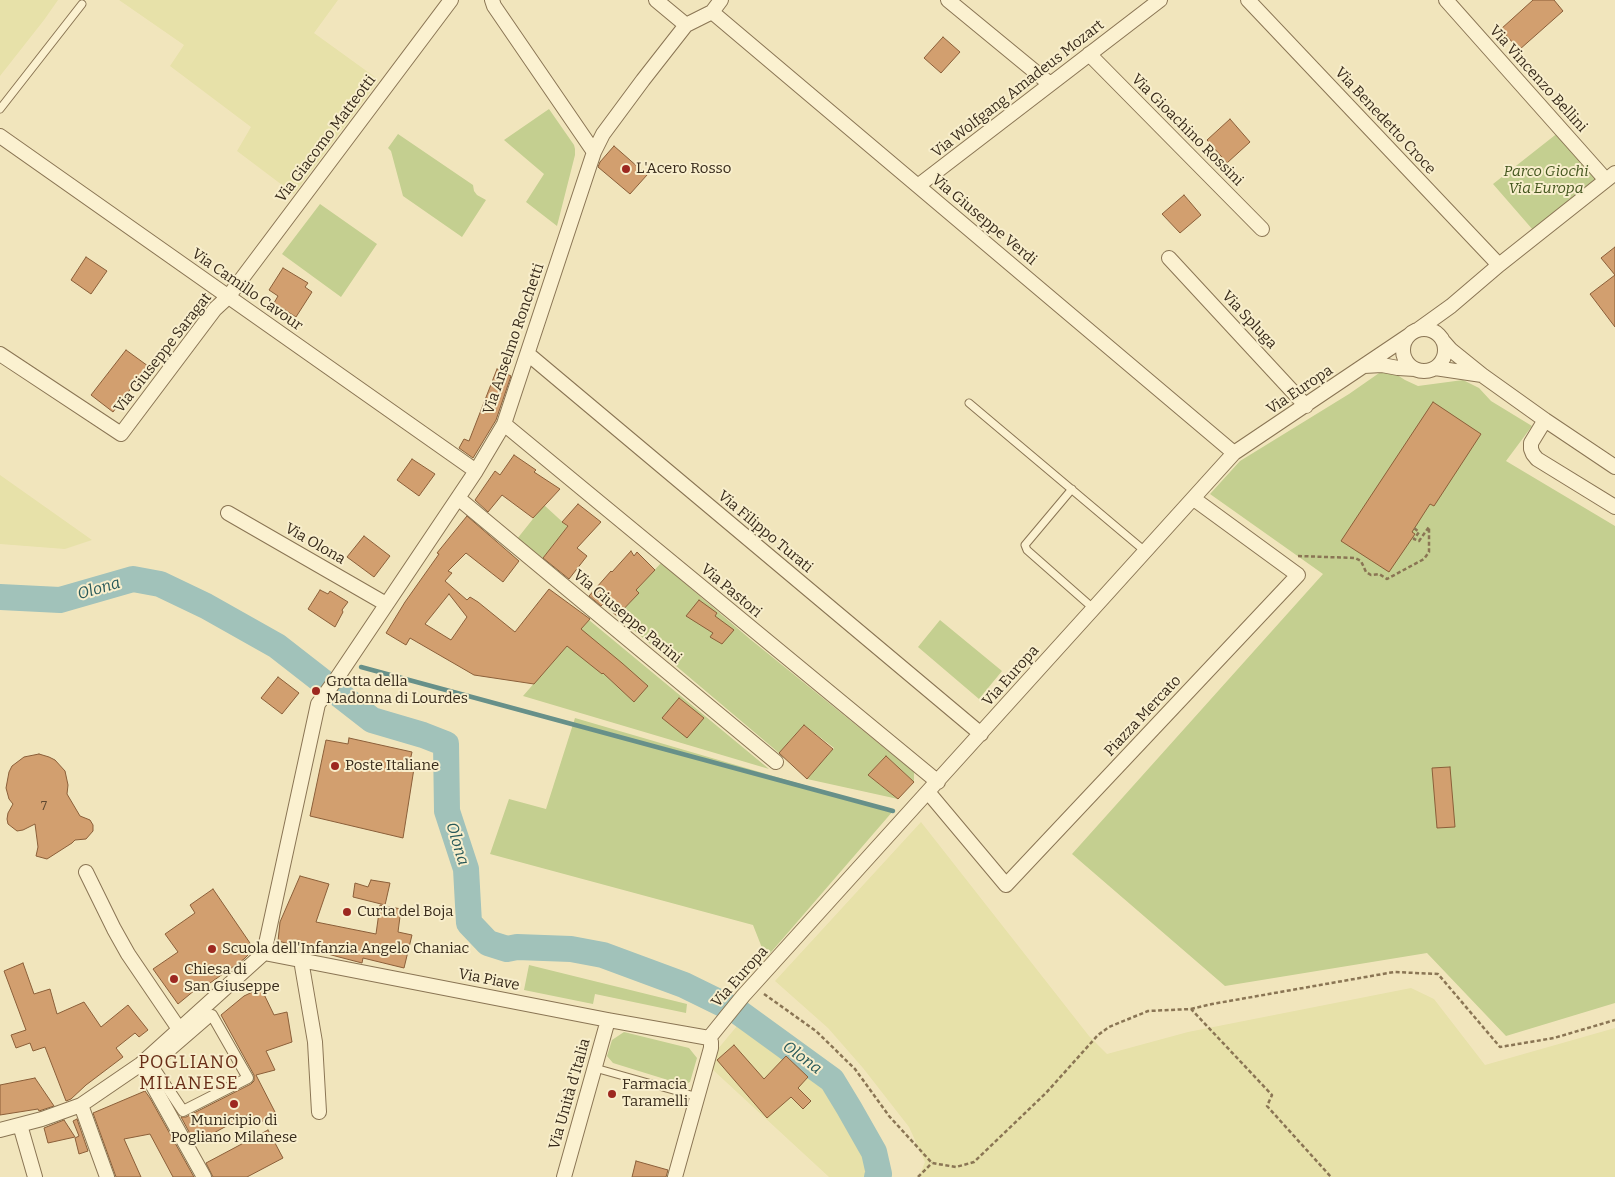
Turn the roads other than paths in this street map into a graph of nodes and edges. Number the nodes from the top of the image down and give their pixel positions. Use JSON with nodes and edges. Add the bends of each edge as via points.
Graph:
{"nodes":[{"id":1,"x":451,"y":0,"type":"edge"},
{"id":2,"x":492,"y":0,"type":"edge"},
{"id":3,"x":656,"y":0,"type":"edge"},
{"id":4,"x":721,"y":0,"type":"edge"},
{"id":5,"x":948,"y":0,"type":"edge"},
{"id":6,"x":1160,"y":0,"type":"edge"},
{"id":7,"x":1248,"y":0,"type":"edge"},
{"id":8,"x":1446,"y":0,"type":"edge"},
{"id":9,"x":82,"y":4,"type":"dead end"},
{"id":10,"x":712,"y":12,"type":"junction"},
{"id":11,"x":686,"y":25,"type":"junction"},
{"id":12,"x":1089,"y":54,"type":"junction"},
{"id":13,"x":1050,"y":84,"type":"junction"},
{"id":14,"x":0,"y":109,"type":"edge"},
{"id":15,"x":0,"y":136,"type":"edge"},
{"id":16,"x":594,"y":152,"type":"junction"},
{"id":17,"x":1611,"y":177,"type":"edge"},
{"id":18,"x":919,"y":185,"type":"junction"},
{"id":19,"x":1262,"y":229,"type":"dead end"},
{"id":20,"x":1169,"y":258,"type":"dead end"},
{"id":21,"x":1499,"y":265,"type":"junction"},
{"id":22,"x":228,"y":297,"type":"junction"},
{"id":23,"x":1452,"y":306,"type":"junction"},
{"id":24,"x":1414,"y":332,"type":"junction"},
{"id":25,"x":1443,"y":339,"type":"junction"},
{"id":26,"x":0,"y":354,"type":"edge"},
{"id":27,"x":528,"y":354,"type":"junction"},
{"id":28,"x":1363,"y":366,"type":"junction"},
{"id":29,"x":1435,"y":368,"type":"junction"},
{"id":30,"x":1416,"y":369,"type":"junction"},
{"id":31,"x":1482,"y":375,"type":"junction"},
{"id":32,"x":969,"y":402,"type":"dead end"},
{"id":33,"x":1306,"y":406,"type":"junction"},
{"id":34,"x":1545,"y":420,"type":"junction"},
{"id":35,"x":504,"y":424,"type":"junction"},
{"id":36,"x":1234,"y":453,"type":"junction"},
{"id":37,"x":1615,"y":467,"type":"edge"},
{"id":38,"x":476,"y":471,"type":"junction"},
{"id":39,"x":1072,"y":489,"type":"junction"},
{"id":40,"x":458,"y":498,"type":"junction"},
{"id":41,"x":1194,"y":499,"type":"junction"},
{"id":42,"x":1615,"y":508,"type":"edge"},
{"id":43,"x":228,"y":513,"type":"dead end"},
{"id":44,"x":1146,"y":552,"type":"junction"},
{"id":45,"x":386,"y":604,"type":"junction"},
{"id":46,"x":1094,"y":609,"type":"junction"},
{"id":47,"x":981,"y":734,"type":"junction"},
{"id":48,"x":776,"y":762,"type":"dead end"},
{"id":49,"x":933,"y":787,"type":"junction"},
{"id":50,"x":86,"y":872,"type":"dead end"},
{"id":51,"x":264,"y":953,"type":"junction"},
{"id":52,"x":301,"y":960,"type":"junction"},
{"id":53,"x":608,"y":1020,"type":"junction"},
{"id":54,"x":179,"y":1029,"type":"junction"},
{"id":55,"x":709,"y":1038,"type":"junction"},
{"id":56,"x":147,"y":1065,"type":"junction"},
{"id":57,"x":594,"y":1068,"type":"junction"},
{"id":58,"x":698,"y":1097,"type":"junction"},
{"id":59,"x":81,"y":1104,"type":"junction"},
{"id":60,"x":318,"y":1112,"type":"dead end"},
{"id":61,"x":20,"y":1125,"type":"junction"},
{"id":62,"x":0,"y":1130,"type":"edge"},
{"id":63,"x":35,"y":1177,"type":"edge"},
{"id":64,"x":106,"y":1177,"type":"edge"},
{"id":65,"x":204,"y":1177,"type":"edge"},
{"id":66,"x":564,"y":1177,"type":"edge"},
{"id":67,"x":675,"y":1177,"type":"edge"}],
"edges":[{"from":1,"to":22,"type":"street","name":"Via Giacomo Matteotti"},
{"from":2,"to":16,"type":"street"},
{"from":3,"to":11,"type":"street"},
{"from":4,"to":10,"type":"street"},
{"from":5,"to":13,"type":"street"},
{"from":6,"to":12,"type":"street","name":"Via Wolfgang Amadeus Mozart"},
{"from":7,"to":21,"type":"street","name":"Via Benedetto Croce"},
{"from":8,"to":17,"type":"street","name":"Via Vincenzo Bellini"},
{"from":9,"to":14,"type":"lane"},
{"from":10,"to":11,"type":"street","name":"Via Anselmo Ronchetti"},
{"from":10,"to":18,"type":"street","name":"Via Giuseppe Verdi"},
{"from":11,"to":16,"type":"street","name":"Via Anselmo Ronchetti","via":[[632,95]]},
{"from":12,"to":13,"type":"street","name":"Via Wolfgang Amadeus Mozart"},
{"from":12,"to":19,"type":"street","name":"Via Gioachino Rossini"},
{"from":13,"to":18,"type":"street","name":"Via Wolfgang Amadeus Mozart"},
{"from":15,"to":22,"type":"street","name":"Via Camillo Cavour"},
{"from":16,"to":27,"type":"street","name":"Via Anselmo Ronchetti"},
{"from":17,"to":21,"type":"street","name":"Via Europa"},
{"from":18,"to":36,"type":"street","name":"Via Giuseppe Verdi"},
{"from":20,"to":33,"type":"street","name":"Via Spluga"},
{"from":21,"to":23,"type":"street","name":"Via Europa"},
{"from":22,"to":26,"type":"street","name":"Via Giuseppe Saragat","via":[[215,309],[121,434]]},
{"from":22,"to":38,"type":"street","name":"Via Camillo Cavour"},
{"from":23,"to":24,"type":"street","name":"Via Europa"},
{"from":23,"to":25,"type":"street"},
{"from":24,"to":25,"type":"street","via":[[1432,330]]},
{"from":24,"to":28,"type":"street","name":"Via Europa"},
{"from":24,"to":30,"type":"street","via":[[1403,348],[1403,354]]},
{"from":25,"to":29,"type":"street","via":[[1444,358]]},
{"from":25,"to":31,"type":"street","via":[[1451,350]]},
{"from":27,"to":35,"type":"street","name":"Via Anselmo Ronchetti"},
{"from":27,"to":47,"type":"street","name":"Via Filippo Turati"},
{"from":28,"to":30,"type":"street"},
{"from":28,"to":33,"type":"street","name":"Via Europa"},
{"from":29,"to":30,"type":"street"},
{"from":29,"to":31,"type":"street"},
{"from":31,"to":34,"type":"street"},
{"from":32,"to":39,"type":"lane"},
{"from":33,"to":36,"type":"street","name":"Via Europa"},
{"from":34,"to":37,"type":"street"},
{"from":34,"to":42,"type":"street","via":[[1531,443],[1533,454]]},
{"from":35,"to":38,"type":"street","name":"Via Anselmo Ronchetti"},
{"from":35,"to":49,"type":"street","name":"Via Pastori"},
{"from":36,"to":41,"type":"street","name":"Via Europa"},
{"from":38,"to":40,"type":"street","name":"Via Anselmo Ronchetti"},
{"from":39,"to":44,"type":"lane"},
{"from":39,"to":46,"type":"lane","via":[[1025,545]]},
{"from":40,"to":45,"type":"street","name":"Via Anselmo Ronchetti"},
{"from":40,"to":48,"type":"street","name":"Via Giuseppe Parini"},
{"from":41,"to":44,"type":"street","name":"Via Europa"},
{"from":41,"to":49,"type":"street","name":"Piazza Mercato","via":[[1298,575],[1006,885]]},
{"from":43,"to":45,"type":"street","name":"Via Olona"},
{"from":44,"to":46,"type":"street","name":"Via Europa"},
{"from":45,"to":51,"type":"street","name":"Via Anselmo Ronchetti","via":[[318,704]]},
{"from":46,"to":47,"type":"street","name":"Via Europa"},
{"from":47,"to":49,"type":"street","name":"Via Europa"},
{"from":49,"to":55,"type":"street","name":"Via Europa"},
{"from":50,"to":54,"type":"street","via":[[128,954]]},
{"from":51,"to":52,"type":"street","name":"Via Piave"},
{"from":51,"to":54,"type":"street"},
{"from":52,"to":53,"type":"street","name":"Via Piave"},
{"from":52,"to":60,"type":"street","via":[[315,1042]]},
{"from":53,"to":55,"type":"street","name":"Via Piave"},
{"from":53,"to":57,"type":"street","name":"Via Unità d'Italia"},
{"from":54,"to":56,"type":"street"},
{"from":55,"to":58,"type":"street","via":[[710,1048]]},
{"from":56,"to":56,"type":"street","via":[[183,1111],[248,1078],[212,1015]]},
{"from":56,"to":59,"type":"street"},
{"from":56,"to":65,"type":"street"},
{"from":57,"to":58,"type":"lane"},
{"from":57,"to":66,"type":"street","name":"Via Unità d'Italia"},
{"from":58,"to":67,"type":"street"},
{"from":59,"to":61,"type":"street"},
{"from":59,"to":64,"type":"street"},
{"from":61,"to":62,"type":"street"},
{"from":61,"to":63,"type":"street"}]}
